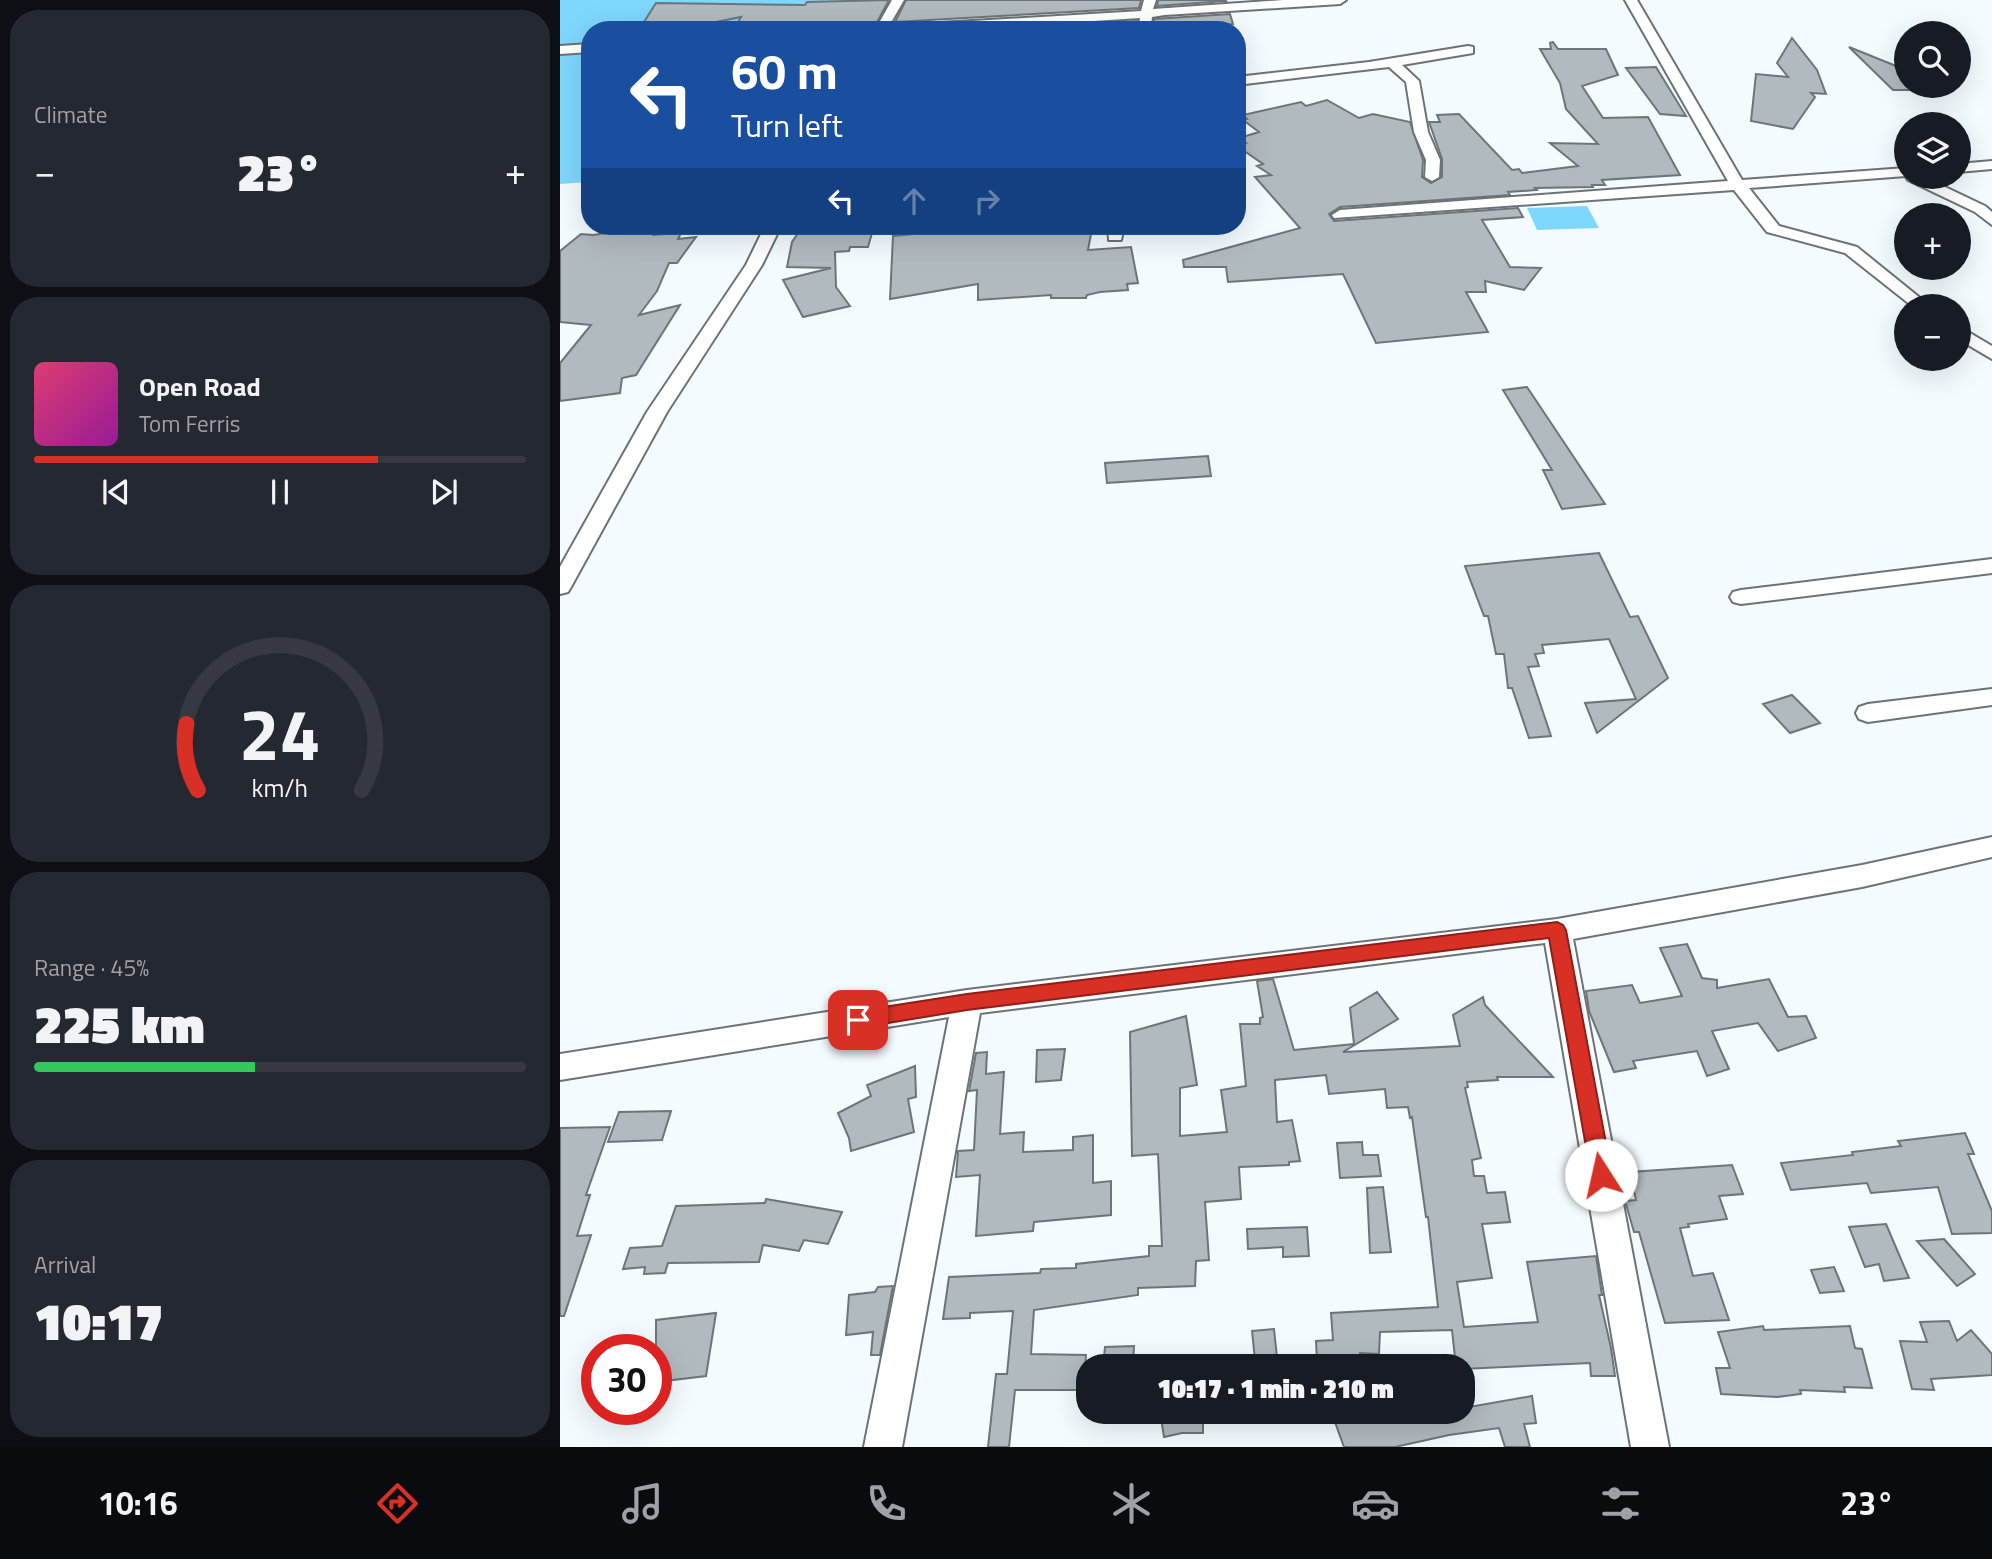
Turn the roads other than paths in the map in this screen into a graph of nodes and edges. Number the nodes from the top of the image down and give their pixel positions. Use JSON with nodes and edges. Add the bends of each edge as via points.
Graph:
{"nodes":[{"id":1,"x":898,"y":0,"type":"edge"},
{"id":2,"x":1150,"y":0,"type":"edge"},
{"id":3,"x":1340,"y":0,"type":"edge"},
{"id":4,"x":1631,"y":0,"type":"edge"},
{"id":5,"x":1146,"y":14,"type":"junction"},
{"id":6,"x":886,"y":21,"type":"edge"},
{"id":7,"x":1034,"y":21,"type":"edge"},
{"id":8,"x":1146,"y":21,"type":"edge"},
{"id":9,"x":581,"y":49,"type":"edge"},
{"id":10,"x":560,"y":50,"type":"edge"},
{"id":11,"x":1468,"y":50,"type":"dead end"},
{"id":12,"x":1392,"y":62,"type":"junction"},
{"id":13,"x":1246,"y":81,"type":"edge"},
{"id":14,"x":1992,"y":165,"type":"edge"},
{"id":15,"x":1971,"y":167,"type":"edge"},
{"id":16,"x":1894,"y":174,"type":"edge"},
{"id":17,"x":1432,"y":177,"type":"dead end"},
{"id":18,"x":1737,"y":184,"type":"junction"},
{"id":19,"x":1939,"y":189,"type":"edge"},
{"id":20,"x":1340,"y":215,"type":"dead end"},
{"id":21,"x":1992,"y":220,"type":"edge"},
{"id":22,"x":769,"y":235,"type":"edge"},
{"id":23,"x":1907,"y":294,"type":"edge"},
{"id":24,"x":1971,"y":340,"type":"edge"},
{"id":25,"x":1992,"y":354,"type":"edge"},
{"id":26,"x":1992,"y":566,"type":"edge"},
{"id":27,"x":560,"y":587,"type":"edge"},
{"id":28,"x":1741,"y":597,"type":"dead end"},
{"id":29,"x":1992,"y":697,"type":"edge"},
{"id":30,"x":1868,"y":713,"type":"dead end"},
{"id":31,"x":1992,"y":847,"type":"edge"},
{"id":32,"x":1557,"y":930,"type":"junction"},
{"id":33,"x":967,"y":1002,"type":"junction"},
{"id":34,"x":560,"y":1068,"type":"edge"},
{"id":35,"x":883,"y":1447,"type":"edge"},
{"id":36,"x":1650,"y":1447,"type":"edge"}],
"edges":[{"from":1,"to":6,"type":"street"},
{"from":2,"to":5,"type":"street"},
{"from":3,"to":5,"type":"street"},
{"from":4,"to":18,"type":"street"},
{"from":5,"to":7,"type":"street"},
{"from":5,"to":8,"type":"street"},
{"from":9,"to":10,"type":"street"},
{"from":11,"to":12,"type":"street"},
{"from":12,"to":13,"type":"street"},
{"from":12,"to":17,"type":"street","via":[[1412,81],[1421,132],[1433,160]]},
{"from":14,"to":15,"type":"street"},
{"from":16,"to":18,"type":"street"},
{"from":18,"to":20,"type":"street"},
{"from":18,"to":23,"type":"street","via":[[1773,229],[1851,250]]},
{"from":19,"to":21,"type":"street"},
{"from":22,"to":27,"type":"street","via":[[657,412]]},
{"from":24,"to":25,"type":"street"},
{"from":26,"to":28,"type":"street"},
{"from":29,"to":30,"type":"street"},
{"from":31,"to":32,"type":"street","via":[[1862,876]]},
{"from":32,"to":33,"type":"street"},
{"from":32,"to":36,"type":"street"},
{"from":33,"to":34,"type":"street"},
{"from":33,"to":35,"type":"street"}]}
